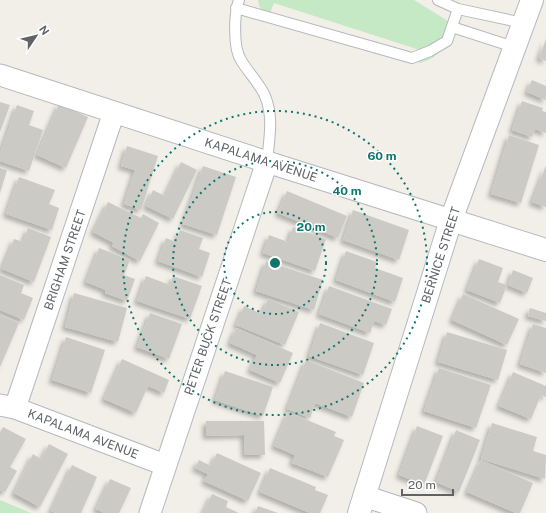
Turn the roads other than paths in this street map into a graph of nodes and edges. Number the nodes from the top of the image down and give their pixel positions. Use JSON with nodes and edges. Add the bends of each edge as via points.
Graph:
{"nodes":[{"id":1,"x":438,"y":0,"type":"edge"},
{"id":2,"x":532,"y":0,"type":"edge"},
{"id":3,"x":238,"y":4,"type":"edge"},
{"id":4,"x":458,"y":9,"type":"junction"},
{"id":5,"x":523,"y":23,"type":"junction"},
{"id":6,"x":452,"y":27,"type":"junction"},
{"id":7,"x":514,"y":46,"type":"junction"},
{"id":8,"x":0,"y":75,"type":"edge"},
{"id":9,"x":114,"y":112,"type":"junction"},
{"id":10,"x":267,"y":162,"type":"junction"},
{"id":11,"x":451,"y":220,"type":"junction"},
{"id":12,"x":546,"y":250,"type":"edge"},
{"id":13,"x":8,"y":407,"type":"edge"},
{"id":14,"x":165,"y":465,"type":"junction"},
{"id":15,"x":362,"y":505,"type":"edge"},
{"id":16,"x":150,"y":513,"type":"edge"},
{"id":17,"x":416,"y":513,"type":"edge"}],
"edges":[{"from":1,"to":4,"type":"lane"},
{"from":2,"to":5,"type":"street","name":"BERNICE STREET"},
{"from":3,"to":6,"type":"lane","via":[[412,58],[446,41]]},
{"from":3,"to":10,"type":"lane","via":[[235,35],[239,58],[264,95],[271,116]]},
{"from":4,"to":5,"type":"lane"},
{"from":4,"to":6,"type":"lane"},
{"from":5,"to":7,"type":"street","name":"BERNICE STREET"},
{"from":6,"to":7,"type":"lane"},
{"from":7,"to":11,"type":"street","name":"BERNICE STREET"},
{"from":8,"to":9,"type":"street","name":"KAPALAMA AVENUE"},
{"from":9,"to":10,"type":"street","name":"KAPALAMA AVENUE"},
{"from":9,"to":13,"type":"street","name":"BRIGHAM STREET"},
{"from":10,"to":11,"type":"street","name":"KAPALAMA AVENUE"},
{"from":10,"to":14,"type":"street","name":"PETER BUCK STREET"},
{"from":11,"to":12,"type":"street","name":"KAPALAMA AVENUE"},
{"from":11,"to":15,"type":"street","name":"BERNICE STREET"},
{"from":13,"to":14,"type":"street","name":"KAPALAMA AVENUE"},
{"from":14,"to":16,"type":"street","name":"PETER BUCK STREET"},
{"from":15,"to":17,"type":"street"}]}
